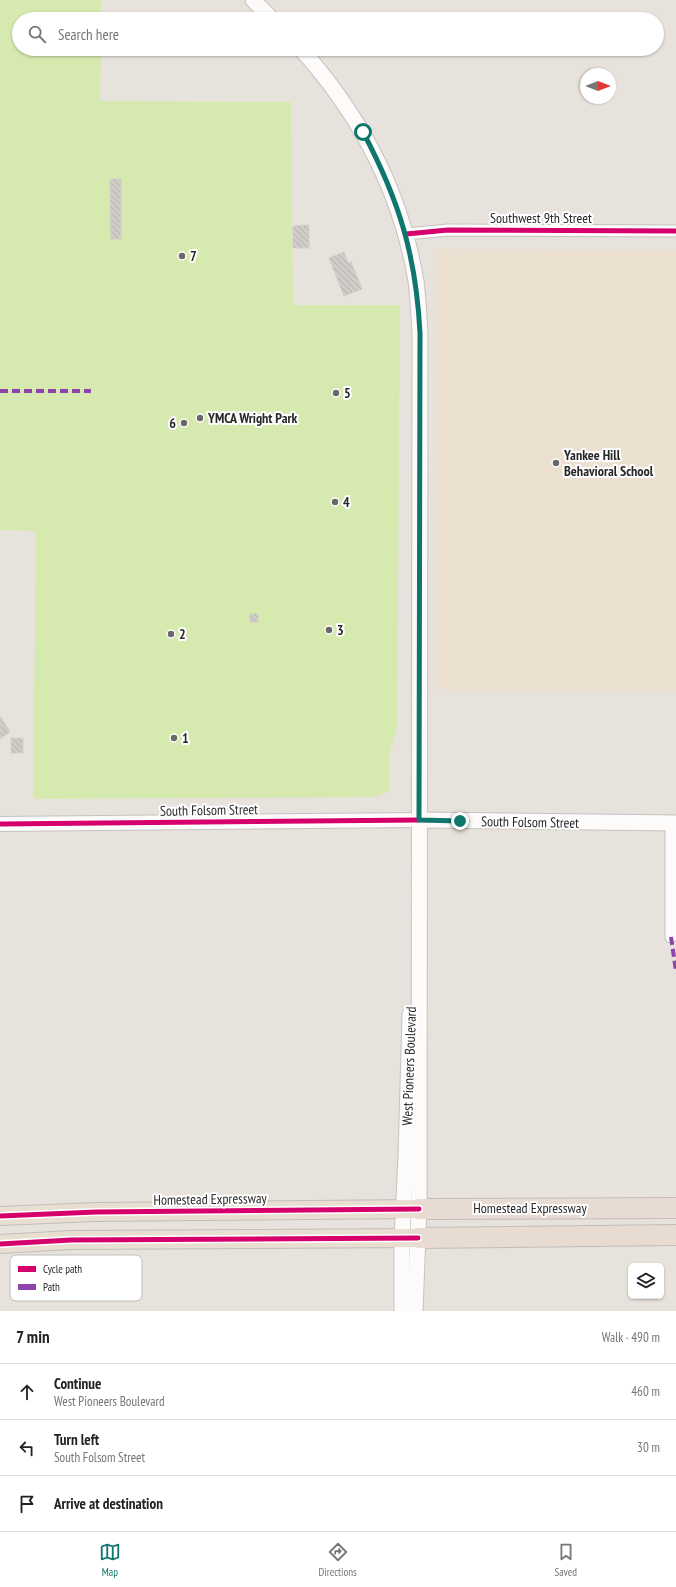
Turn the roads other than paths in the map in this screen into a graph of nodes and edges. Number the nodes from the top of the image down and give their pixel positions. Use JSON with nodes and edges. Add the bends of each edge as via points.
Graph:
{"nodes":[{"id":1,"x":253,"y":0,"type":"edge"},
{"id":2,"x":265,"y":12,"type":"edge"},
{"id":3,"x":307,"y":56,"type":"edge"},
{"id":4,"x":676,"y":231,"type":"edge"},
{"id":5,"x":406,"y":234,"type":"junction"},
{"id":6,"x":419,"y":820,"type":"junction"},
{"id":7,"x":674,"y":823,"type":"edge"},
{"id":8,"x":0,"y":824,"type":"edge"},
{"id":9,"x":671,"y":937,"type":"dead end"},
{"id":10,"x":676,"y":1208,"type":"edge"},
{"id":11,"x":412,"y":1209,"type":"junction"},
{"id":12,"x":0,"y":1216,"type":"edge"},
{"id":13,"x":676,"y":1235,"type":"edge"},
{"id":14,"x":410,"y":1238,"type":"junction"},
{"id":15,"x":0,"y":1244,"type":"edge"},
{"id":16,"x":402,"y":1311,"type":"edge"},
{"id":17,"x":415,"y":1311,"type":"edge"}],
"edges":[{"from":1,"to":2,"type":"main road"},
{"from":3,"to":5,"type":"main road","name":"West Pioneers Boulevard","via":[[334,89],[363,132],[386,179]]},
{"from":4,"to":5,"type":"street","name":"Southwest 9th Street","via":[[448,230]]},
{"from":5,"to":6,"type":"main road","name":"West Pioneers Boulevard","via":[[416,282],[420,333]]},
{"from":6,"to":7,"type":"main road","name":"South Folsom Street"},
{"from":6,"to":8,"type":"street","name":"South Folsom Street"},
{"from":6,"to":11,"type":"main road","name":"West Pioneers Boulevard"},
{"from":7,"to":9,"type":"street"},
{"from":10,"to":11,"type":"highway","name":"Homestead Expressway"},
{"from":11,"to":12,"type":"highway","name":"Homestead Expressway","via":[[96,1212]]},
{"from":11,"to":14,"type":"main road","name":"West Pioneers Boulevard"},
{"from":13,"to":14,"type":"highway","name":"Homestead Expressway"},
{"from":14,"to":15,"type":"highway","name":"Homestead Expressway","via":[[71,1240]]},
{"from":14,"to":16,"type":"main road","name":"West Pioneers Boulevard"},
{"from":14,"to":17,"type":"main road","name":"West Pioneers Boulevard"}]}
